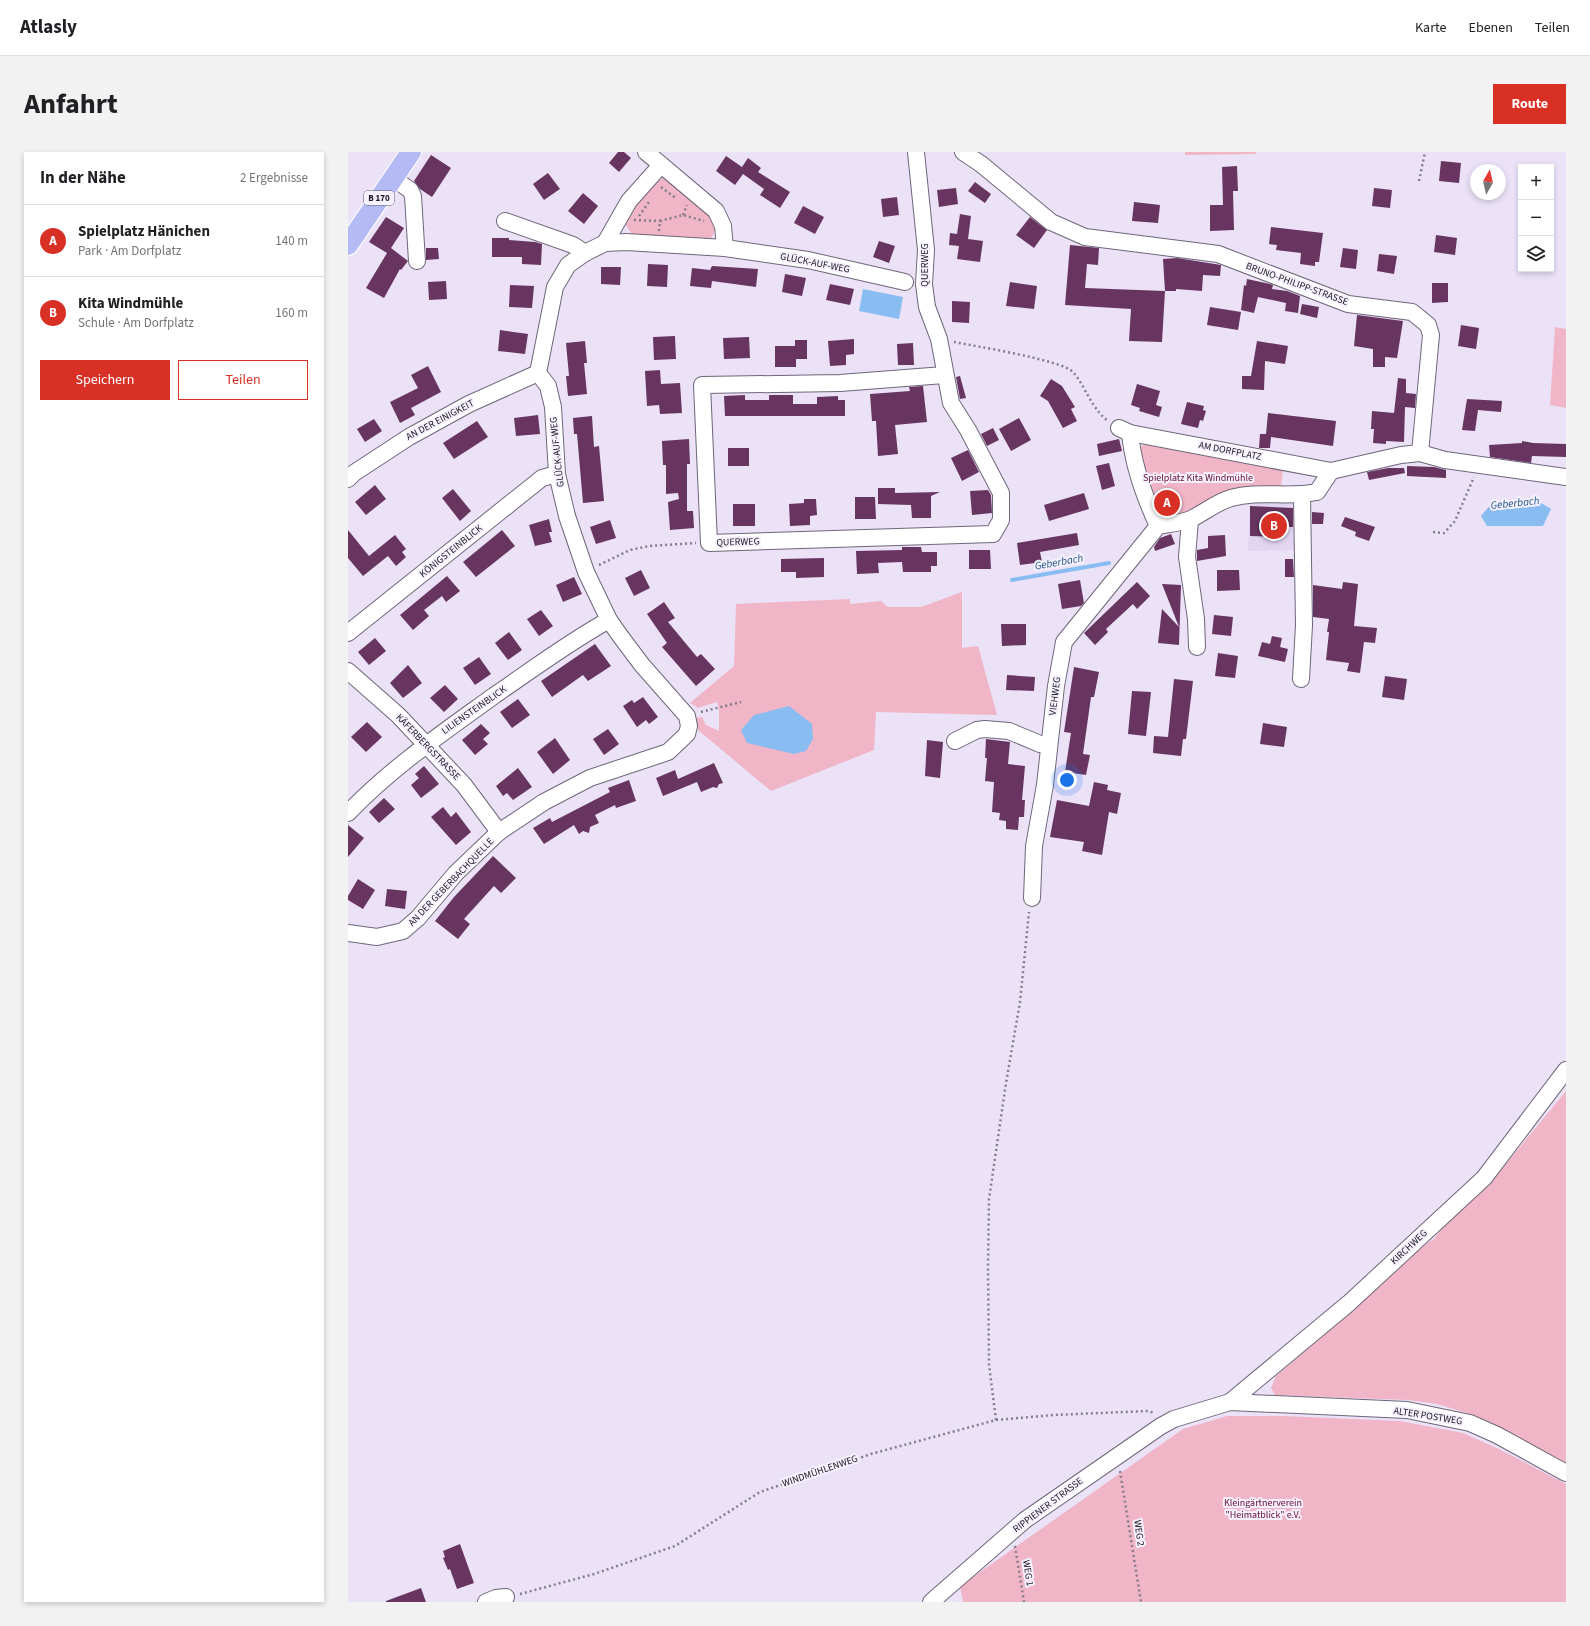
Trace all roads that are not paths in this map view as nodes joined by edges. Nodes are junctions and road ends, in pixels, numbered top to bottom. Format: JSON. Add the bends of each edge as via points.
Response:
{"nodes":[{"id":1,"x":411,"y":152,"type":"edge"},
{"id":2,"x":646,"y":152,"type":"edge"},
{"id":3,"x":916,"y":152,"type":"edge"},
{"id":4,"x":963,"y":152,"type":"edge"},
{"id":5,"x":661,"y":166,"type":"junction"},
{"id":6,"x":394,"y":178,"type":"junction"},
{"id":7,"x":505,"y":221,"type":"dead end"},
{"id":8,"x":605,"y":243,"type":"junction"},
{"id":9,"x":348,"y":245,"type":"edge"},
{"id":10,"x":725,"y":248,"type":"junction"},
{"id":11,"x":585,"y":252,"type":"junction"},
{"id":12,"x":418,"y":261,"type":"dead end"},
{"id":13,"x":906,"y":282,"type":"dead end"},
{"id":14,"x":538,"y":373,"type":"junction"},
{"id":15,"x":944,"y":375,"type":"junction"},
{"id":16,"x":1420,"y":453,"type":"junction"},
{"id":17,"x":1331,"y":471,"type":"junction"},
{"id":18,"x":557,"y":474,"type":"junction"},
{"id":19,"x":1566,"y":477,"type":"edge"},
{"id":20,"x":348,"y":479,"type":"edge"},
{"id":21,"x":1302,"y":495,"type":"junction"},
{"id":22,"x":1190,"y":520,"type":"junction"},
{"id":23,"x":1158,"y":526,"type":"junction"},
{"id":24,"x":609,"y":620,"type":"junction"},
{"id":25,"x":348,"y":633,"type":"edge"},
{"id":26,"x":1197,"y":646,"type":"dead end"},
{"id":27,"x":348,"y":671,"type":"edge"},
{"id":28,"x":1301,"y":679,"type":"dead end"},
{"id":29,"x":688,"y":721,"type":"joint"},
{"id":30,"x":955,"y":741,"type":"dead end"},
{"id":31,"x":425,"y":745,"type":"junction"},
{"id":32,"x":1049,"y":745,"type":"junction"},
{"id":33,"x":348,"y":812,"type":"edge"},
{"id":34,"x":499,"y":832,"type":"junction"},
{"id":35,"x":1032,"y":898,"type":"road end"},
{"id":36,"x":348,"y":933,"type":"edge"},
{"id":37,"x":1566,"y":1070,"type":"edge"},
{"id":38,"x":1230,"y":1402,"type":"junction"},
{"id":39,"x":1566,"y":1473,"type":"edge"},
{"id":40,"x":506,"y":1597,"type":"road end"},
{"id":41,"x":486,"y":1602,"type":"edge"},
{"id":42,"x":931,"y":1602,"type":"edge"}],
"edges":[{"from":1,"to":6,"type":"main road","number":"B 170"},
{"from":2,"to":5,"type":"street"},
{"from":3,"to":15,"type":"street","name":"QUERWEG","via":[[926,250],[924,284],[927,307],[939,339]]},
{"from":4,"to":16,"type":"street","name":"BRUNO-PHILIPP-STRASSE","via":[[1051,222],[1085,237],[1218,254],[1348,304],[1412,312],[1428,325],[1431,335]]},
{"from":5,"to":8,"type":"street","via":[[629,201]]},
{"from":5,"to":10,"type":"street","via":[[716,210],[722,226]]},
{"from":6,"to":9,"type":"main road","number":"B 170"},
{"from":6,"to":12,"type":"street","via":[[410,190],[413,196]]},
{"from":7,"to":11,"type":"street","via":[[573,245]]},
{"from":8,"to":10,"type":"street","name":"GLÜCK-AUF-WEG","via":[[658,243]]},
{"from":8,"to":11,"type":"street","name":"GLÜCK-AUF-WEG"},
{"from":10,"to":13,"type":"street","name":"GLÜCK-AUF-WEG","via":[[808,260]]},
{"from":11,"to":14,"type":"street","name":"GLÜCK-AUF-WEG","via":[[568,265],[555,288]]},
{"from":14,"to":18,"type":"street","name":"GLÜCK-AUF-WEG","via":[[548,386],[553,407]]},
{"from":14,"to":20,"type":"street","name":"AN DER EINIGKEIT","via":[[468,404],[409,437]]},
{"from":15,"to":15,"type":"street","name":"QUERWEG","via":[[840,383],[702,385],[708,543],[993,534],[1001,520],[1001,493],[951,403]]},
{"from":16,"to":17,"type":"street","name":"AM DORFPLATZ","via":[[1401,454]]},
{"from":16,"to":19,"type":"street","via":[[1445,460]]},
{"from":17,"to":21,"type":"street","via":[[1316,492]]},
{"from":17,"to":23,"type":"street","name":"AM DORFPLATZ","via":[[1124,431],[1143,495]]},
{"from":18,"to":24,"type":"street","name":"GLÜCK-AUF-WEG","via":[[567,516],[586,572]]},
{"from":18,"to":25,"type":"street","name":"KÖNIGSTEINBLICK","via":[[542,478]]},
{"from":21,"to":22,"type":"street","via":[[1255,494],[1231,498]]},
{"from":21,"to":28,"type":"street","via":[[1304,625]]},
{"from":22,"to":23,"type":"street"},
{"from":22,"to":26,"type":"street","via":[[1187,557],[1196,619]]},
{"from":23,"to":32,"type":"street","name":"VIEHWEG","via":[[1064,642]]},
{"from":24,"to":29,"type":"street","name":"GLÜCK-AUF-WEG"},
{"from":24,"to":31,"type":"street","name":"LILIENSTEINBLICK","via":[[578,637]]},
{"from":27,"to":31,"type":"street","name":"KÄFERBERGSTRASSE","via":[[398,716]]},
{"from":29,"to":34,"type":"street","name":"AN DER GEBERBACHQUELLE","via":[[687,734],[668,752],[590,778],[544,802]]},
{"from":30,"to":32,"type":"street","via":[[977,730],[985,729],[1009,731],[1040,744]]},
{"from":31,"to":33,"type":"street","name":"LILIENSTEINBLICK"},
{"from":31,"to":34,"type":"street","name":"KÄFERBERGSTRASSE","via":[[464,785]]},
{"from":32,"to":35,"type":"street","name":"VIEHWEG","via":[[1034,846]]},
{"from":34,"to":36,"type":"street","name":"AN DER GEBERBACHQUELLE","via":[[456,873],[418,918],[403,931],[377,937]]},
{"from":37,"to":38,"type":"street","name":"KIRCHWEG","via":[[1484,1178],[1349,1302]]},
{"from":38,"to":39,"type":"street","name":"ALTER POSTWEG","via":[[1407,1410],[1470,1423]]},
{"from":38,"to":42,"type":"street","name":"RIPPIENER STRASSE","via":[[1174,1419],[1161,1426],[1025,1520]]},
{"from":40,"to":41,"type":"street"}]}
